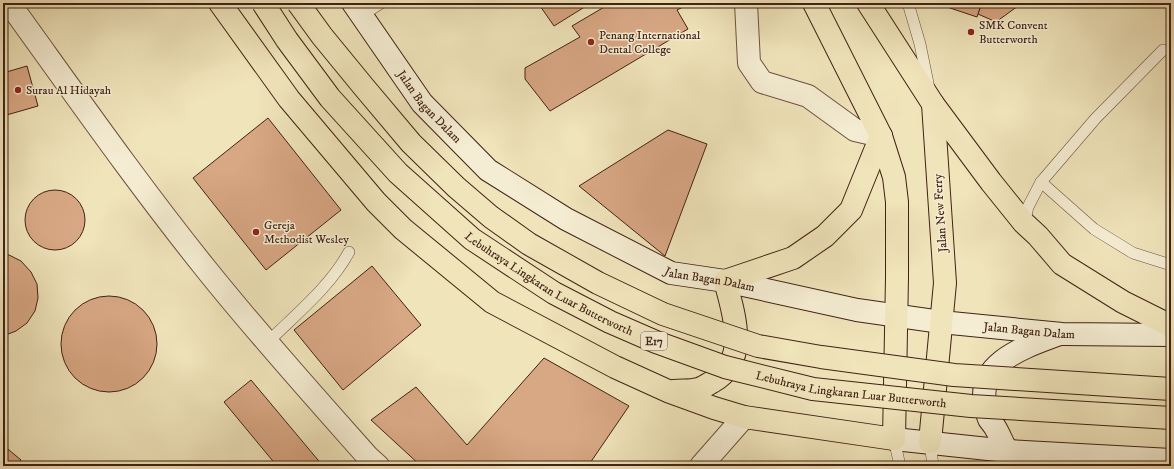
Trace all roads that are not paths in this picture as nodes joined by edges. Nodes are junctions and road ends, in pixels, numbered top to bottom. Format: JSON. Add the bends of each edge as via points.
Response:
{"nodes":[{"id":1,"x":10,"y":3,"type":"edge"},
{"id":2,"x":220,"y":3,"type":"edge"},
{"id":3,"x":263,"y":3,"type":"edge"},
{"id":4,"x":298,"y":3,"type":"edge"},
{"id":5,"x":381,"y":3,"type":"edge"},
{"id":6,"x":746,"y":3,"type":"edge"},
{"id":7,"x":814,"y":3,"type":"edge"},
{"id":8,"x":908,"y":3,"type":"edge"},
{"id":9,"x":870,"y":6,"type":"edge"},
{"id":10,"x":357,"y":10,"type":"edge"},
{"id":11,"x":1163,"y":50,"type":"dead end"},
{"id":12,"x":933,"y":104,"type":"junction"},
{"id":13,"x":881,"y":136,"type":"junction"},
{"id":14,"x":1041,"y":182,"type":"junction"},
{"id":15,"x":1024,"y":223,"type":"junction"},
{"id":16,"x":349,"y":252,"type":"dead end"},
{"id":17,"x":1171,"y":265,"type":"edge"},
{"id":18,"x":725,"y":281,"type":"junction"},
{"id":19,"x":896,"y":316,"type":"junction"},
{"id":20,"x":941,"y":322,"type":"junction"},
{"id":21,"x":1171,"y":326,"type":"edge"},
{"id":22,"x":1062,"y":334,"type":"junction"},
{"id":23,"x":1171,"y":335,"type":"edge"},
{"id":24,"x":267,"y":343,"type":"junction"},
{"id":25,"x":1171,"y":389,"type":"edge"},
{"id":26,"x":670,"y":392,"type":"junction"},
{"id":27,"x":744,"y":417,"type":"junction"},
{"id":28,"x":1171,"y":418,"type":"edge"},
{"id":29,"x":894,"y":439,"type":"junction"},
{"id":30,"x":930,"y":442,"type":"junction"},
{"id":31,"x":1007,"y":451,"type":"junction"},
{"id":32,"x":1171,"y":460,"type":"edge"},
{"id":33,"x":378,"y":466,"type":"edge"},
{"id":34,"x":701,"y":466,"type":"edge"},
{"id":35,"x":900,"y":466,"type":"edge"},
{"id":36,"x":933,"y":466,"type":"edge"}],
"edges":[{"from":1,"to":24,"type":"street","via":[[110,142],[206,269]]},
{"from":2,"to":26,"type":"highway","via":[[289,99],[376,202],[403,229],[492,302],[615,367]]},
{"from":3,"to":28,"type":"highway","name":"Lebuhraya Lingkaran Luar Butterworth","number":"E17","bridge":true,"via":[[330,98],[398,173],[472,239],[554,293],[610,322],[725,367],[813,389],[971,406]]},
{"from":4,"to":25,"type":"highway","name":"Lebuhraya Lingkaran Luar Butterworth","number":"E17","bridge":true,"via":[[411,143],[491,217],[529,244],[598,283],[662,314],[758,346],[829,358],[954,376]]},
{"from":5,"to":10,"type":"lane"},
{"from":6,"to":13,"type":"street","via":[[749,63],[762,82],[808,96],[855,130]]},
{"from":7,"to":13,"type":"highway"},
{"from":8,"to":12,"type":"lane"},
{"from":9,"to":12,"type":"highway","name":"Jalan New Ferry"},
{"from":10,"to":18,"type":"street","name":"Jalan Bagan Dalam","via":[[422,103],[488,170],[566,219],[671,273]]},
{"from":11,"to":14,"type":"lane","via":[[1096,118]]},
{"from":12,"to":15,"type":"highway"},
{"from":12,"to":20,"type":"highway","name":"Jalan New Ferry","via":[[945,283]]},
{"from":13,"to":18,"type":"highway","via":[[850,210],[825,236],[793,258]]},
{"from":13,"to":19,"type":"highway","via":[[894,177],[897,202]]},
{"from":14,"to":15,"type":"lane","via":[[1028,206]]},
{"from":14,"to":17,"type":"lane","via":[[1094,229],[1133,253]]},
{"from":15,"to":21,"type":"highway","via":[[1062,264],[1124,302]]},
{"from":16,"to":24,"type":"lane","via":[[340,269],[326,286]]},
{"from":18,"to":19,"type":"street","name":"Jalan Bagan Dalam"},
{"from":18,"to":26,"type":"highway","via":[[737,336],[732,359],[722,377],[699,389]]},
{"from":19,"to":20,"type":"street","name":"Jalan Bagan Dalam"},
{"from":19,"to":29,"type":"highway"},
{"from":20,"to":22,"type":"street","name":"Jalan Bagan Dalam"},
{"from":20,"to":30,"type":"highway","name":"Jalan New Ferry"},
{"from":22,"to":23,"type":"street","name":"Jalan Bagan Dalam"},
{"from":22,"to":31,"type":"street","via":[[1020,350],[1004,360],[986,378],[983,397],[989,418]]},
{"from":24,"to":33,"type":"street"},
{"from":26,"to":27,"type":"highway"},
{"from":27,"to":29,"type":"highway"},
{"from":27,"to":34,"type":"street"},
{"from":29,"to":30,"type":"street"},
{"from":29,"to":35,"type":"lane"},
{"from":30,"to":31,"type":"street"},
{"from":30,"to":36,"type":"lane"},
{"from":31,"to":32,"type":"street"}]}
